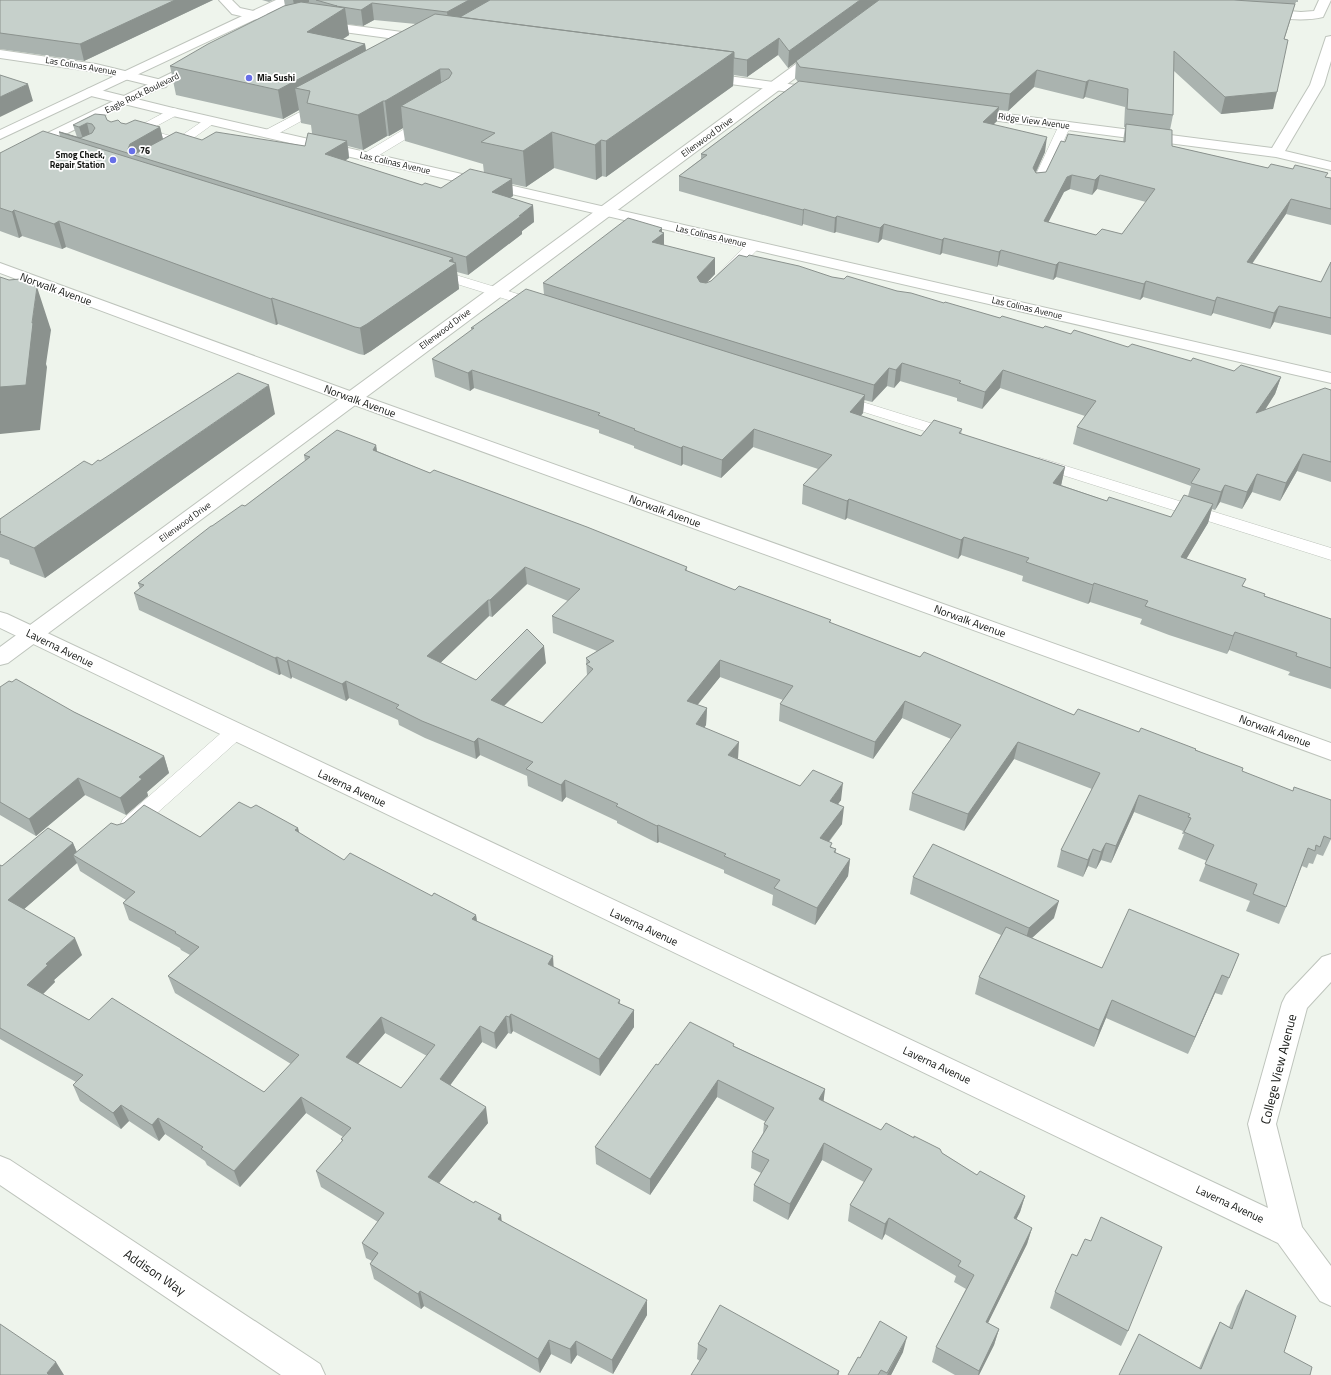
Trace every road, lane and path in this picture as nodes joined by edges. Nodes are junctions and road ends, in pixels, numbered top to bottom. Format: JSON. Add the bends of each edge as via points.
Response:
{"nodes":[{"id":1,"x":225,"y":0,"type":"edge"},
{"id":2,"x":286,"y":0,"type":"edge"},
{"id":3,"x":1325,"y":0,"type":"edge"},
{"id":4,"x":1254,"y":13,"type":"edge"},
{"id":5,"x":254,"y":16,"type":"junction"},
{"id":6,"x":307,"y":24,"type":"edge"},
{"id":7,"x":264,"y":30,"type":"edge"},
{"id":8,"x":1331,"y":40,"type":"edge"},
{"id":9,"x":438,"y":41,"type":"joint"},
{"id":10,"x":830,"y":46,"type":"edge"},
{"id":11,"x":423,"y":48,"type":"edge"},
{"id":12,"x":0,"y":54,"type":"edge"},
{"id":13,"x":207,"y":60,"type":"edge"},
{"id":14,"x":128,"y":75,"type":"junction"},
{"id":15,"x":689,"y":75,"type":"edge"},
{"id":16,"x":161,"y":84,"type":"junction"},
{"id":17,"x":775,"y":86,"type":"junction"},
{"id":18,"x":92,"y":92,"type":"junction"},
{"id":19,"x":830,"y":94,"type":"edge"},
{"id":20,"x":335,"y":97,"type":"edge"},
{"id":21,"x":127,"y":101,"type":"junction"},
{"id":22,"x":955,"y":111,"type":"edge"},
{"id":23,"x":173,"y":112,"type":"junction"},
{"id":24,"x":434,"y":116,"type":"edge"},
{"id":25,"x":88,"y":119,"type":"junction"},
{"id":26,"x":211,"y":121,"type":"junction"},
{"id":27,"x":107,"y":124,"type":"edge"},
{"id":28,"x":1065,"y":126,"type":"junction"},
{"id":29,"x":268,"y":134,"type":"junction"},
{"id":30,"x":0,"y":135,"type":"edge"},
{"id":31,"x":50,"y":138,"type":"junction"},
{"id":32,"x":180,"y":142,"type":"junction"},
{"id":33,"x":68,"y":144,"type":"edge"},
{"id":34,"x":33,"y":146,"type":"junction"},
{"id":35,"x":166,"y":150,"type":"edge"},
{"id":36,"x":55,"y":152,"type":"edge"},
{"id":37,"x":1276,"y":153,"type":"junction"},
{"id":38,"x":366,"y":157,"type":"junction"},
{"id":39,"x":0,"y":162,"type":"edge"},
{"id":40,"x":1331,"y":166,"type":"edge"},
{"id":41,"x":1038,"y":184,"type":"edge"},
{"id":42,"x":606,"y":212,"type":"junction"},
{"id":43,"x":753,"y":246,"type":"junction"},
{"id":44,"x":419,"y":267,"type":"edge"},
{"id":45,"x":0,"y":268,"type":"edge"},
{"id":46,"x":715,"y":284,"type":"edge"},
{"id":47,"x":495,"y":291,"type":"junction"},
{"id":48,"x":556,"y":310,"type":"edge"},
{"id":49,"x":1331,"y":378,"type":"edge"},
{"id":50,"x":830,"y":396,"type":"edge"},
{"id":51,"x":352,"y":398,"type":"junction"},
{"id":52,"x":966,"y":439,"type":"edge"},
{"id":53,"x":1027,"y":458,"type":"edge"},
{"id":54,"x":1331,"y":554,"type":"edge"},
{"id":55,"x":0,"y":619,"type":"edge"},
{"id":56,"x":32,"y":634,"type":"junction"},
{"id":57,"x":0,"y":658,"type":"edge"},
{"id":58,"x":235,"y":732,"type":"junction"},
{"id":59,"x":1331,"y":752,"type":"edge"},
{"id":60,"x":123,"y":832,"type":"edge"},
{"id":61,"x":1331,"y":965,"type":"edge"},
{"id":62,"x":0,"y":1169,"type":"edge"},
{"id":63,"x":1289,"y":1233,"type":"junction"},
{"id":64,"x":1331,"y":1291,"type":"edge"},
{"id":65,"x":309,"y":1375,"type":"edge"}],
"edges":[{"from":1,"to":5,"type":"street","via":[[236,11]]},
{"from":2,"to":5,"type":"street"},
{"from":3,"to":4,"type":"street","via":[[1319,14],[1301,16]]},
{"from":5,"to":7,"type":"street","via":[[288,20]]},
{"from":5,"to":14,"type":"street"},
{"from":6,"to":9,"type":"street"},
{"from":8,"to":37,"type":"street","via":[[1317,85]]},
{"from":9,"to":11,"type":"lane"},
{"from":10,"to":17,"type":"street","name":"Ellenwood Drive"},
{"from":12,"to":14,"type":"street","name":"Las Colinas Avenue"},
{"from":13,"to":16,"type":"street","name":"Eagle Rock Boulevard"},
{"from":14,"to":16,"type":"street","name":"Las Colinas Avenue"},
{"from":14,"to":18,"type":"street"},
{"from":15,"to":17,"type":"street"},
{"from":16,"to":21,"type":"street","name":"Eagle Rock Boulevard"},
{"from":17,"to":19,"type":"street"},
{"from":17,"to":42,"type":"street","name":"Ellenwood Drive"},
{"from":18,"to":21,"type":"street","name":"Las Colinas Avenue"},
{"from":18,"to":30,"type":"street"},
{"from":20,"to":29,"type":"lane"},
{"from":21,"to":23,"type":"street","name":"Las Colinas Avenue"},
{"from":21,"to":25,"type":"street","name":"Eagle Rock Boulevard"},
{"from":22,"to":28,"type":"street","name":"Ridge View Avenue"},
{"from":23,"to":26,"type":"street","name":"Las Colinas Avenue"},
{"from":23,"to":32,"type":"lane","via":[[127,130]]},
{"from":24,"to":38,"type":"lane"},
{"from":25,"to":27,"type":"lane"},
{"from":25,"to":31,"type":"street","name":"Eagle Rock Boulevard"},
{"from":26,"to":29,"type":"street","name":"Las Colinas Avenue"},
{"from":26,"to":32,"type":"lane"},
{"from":28,"to":37,"type":"street","name":"Ridge View Avenue"},
{"from":28,"to":41,"type":"lane"},
{"from":29,"to":38,"type":"street","name":"Las Colinas Avenue"},
{"from":31,"to":33,"type":"lane"},
{"from":31,"to":34,"type":"street","name":"Eagle Rock Boulevard"},
{"from":32,"to":35,"type":"lane"},
{"from":34,"to":36,"type":"lane"},
{"from":34,"to":39,"type":"street","name":"Eagle Rock Boulevard"},
{"from":37,"to":40,"type":"street","name":"Ridge View Avenue"},
{"from":38,"to":42,"type":"street","name":"Las Colinas Avenue"},
{"from":42,"to":43,"type":"street","name":"Las Colinas Avenue"},
{"from":42,"to":47,"type":"street","name":"Ellenwood Drive"},
{"from":43,"to":46,"type":"lane"},
{"from":43,"to":49,"type":"street","name":"Las Colinas Avenue"},
{"from":44,"to":47,"type":"lane"},
{"from":45,"to":51,"type":"street","name":"Norwalk Avenue"},
{"from":47,"to":48,"type":"lane"},
{"from":47,"to":51,"type":"street","name":"Ellenwood Drive"},
{"from":50,"to":52,"type":"lane"},
{"from":51,"to":56,"type":"street","name":"Ellenwood Drive"},
{"from":51,"to":59,"type":"street","name":"Norwalk Avenue"},
{"from":53,"to":54,"type":"lane"},
{"from":55,"to":56,"type":"street","name":"Laverna Avenue"},
{"from":56,"to":57,"type":"street","name":"Ellenwood Drive"},
{"from":56,"to":58,"type":"street","name":"Laverna Avenue"},
{"from":58,"to":60,"type":"lane"},
{"from":58,"to":63,"type":"street","name":"Laverna Avenue"},
{"from":61,"to":63,"type":"street","name":"College View Avenue","via":[[1295,1002],[1262,1124]]},
{"from":62,"to":65,"type":"street","name":"Addison Way"},
{"from":63,"to":64,"type":"street","name":"College View Avenue"}]}
